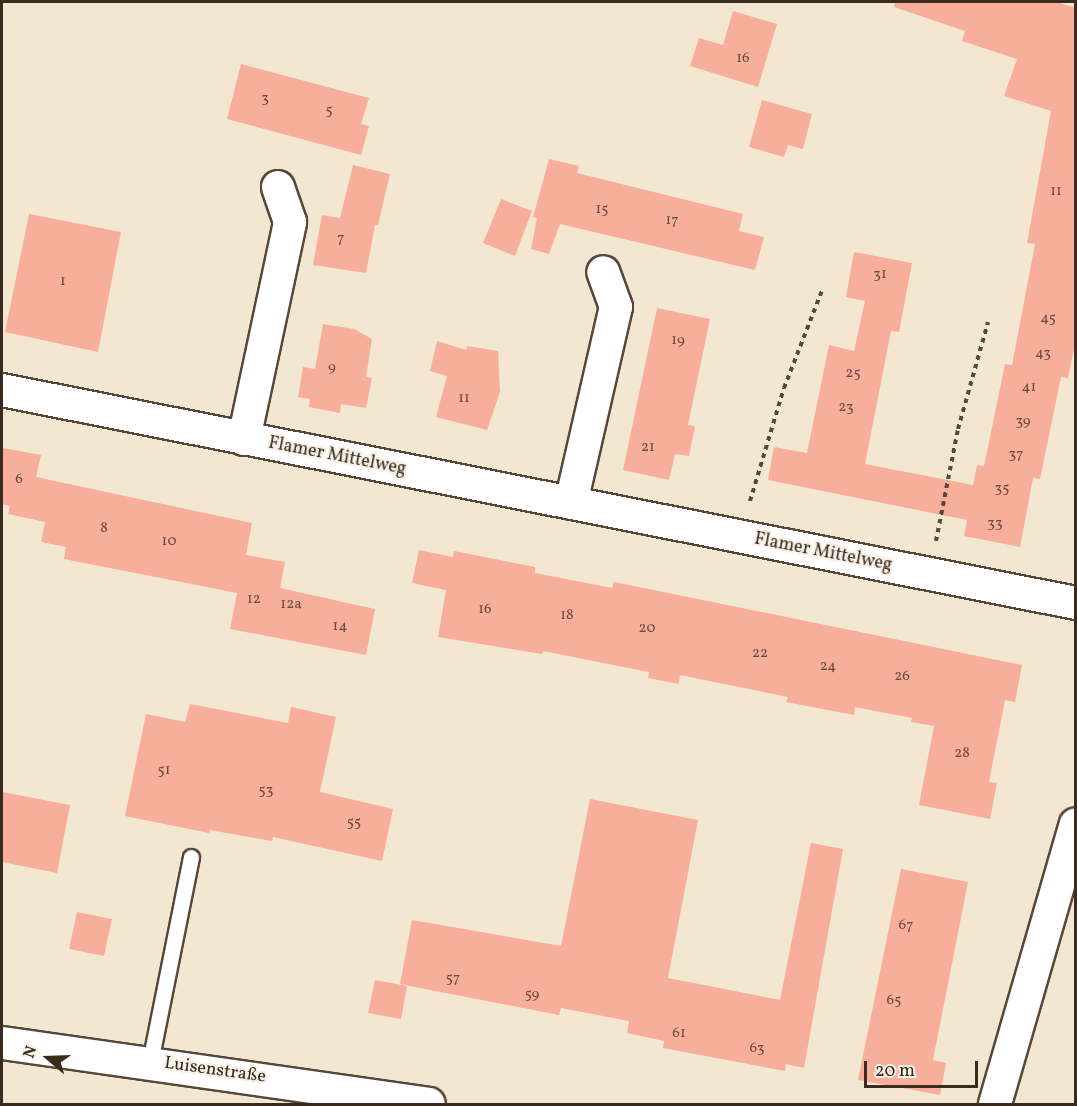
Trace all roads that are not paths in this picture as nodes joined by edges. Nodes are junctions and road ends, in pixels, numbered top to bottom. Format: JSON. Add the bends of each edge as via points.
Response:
{"nodes":[{"id":1,"x":278,"y":187,"type":"dead end"},
{"id":2,"x":603,"y":272,"type":"dead end"},
{"id":3,"x":2,"y":390,"type":"edge"},
{"id":4,"x":244,"y":438,"type":"junction"},
{"id":5,"x":571,"y":503,"type":"junction"},
{"id":6,"x":1076,"y":603,"type":"edge"},
{"id":7,"x":1076,"y":824,"type":"edge"},
{"id":8,"x":191,"y":856,"type":"dead end"},
{"id":9,"x":2,"y":1043,"type":"edge"},
{"id":10,"x":150,"y":1062,"type":"junction"},
{"id":11,"x":429,"y":1104,"type":"edge"},
{"id":12,"x":995,"y":1104,"type":"edge"}],
"edges":[{"from":1,"to":4,"type":"street","name":"Flamer Mittelweg","via":[[290,222]]},
{"from":2,"to":5,"type":"street","via":[[616,307]]},
{"from":3,"to":4,"type":"street","name":"Flamer Mittelweg"},
{"from":4,"to":5,"type":"street","name":"Flamer Mittelweg"},
{"from":5,"to":6,"type":"street","name":"Flamer Mittelweg"},
{"from":7,"to":12,"type":"street"},
{"from":8,"to":10,"type":"lane"},
{"from":9,"to":10,"type":"street","name":"Luisenstraße"},
{"from":10,"to":11,"type":"street","name":"Luisenstraße"}]}
